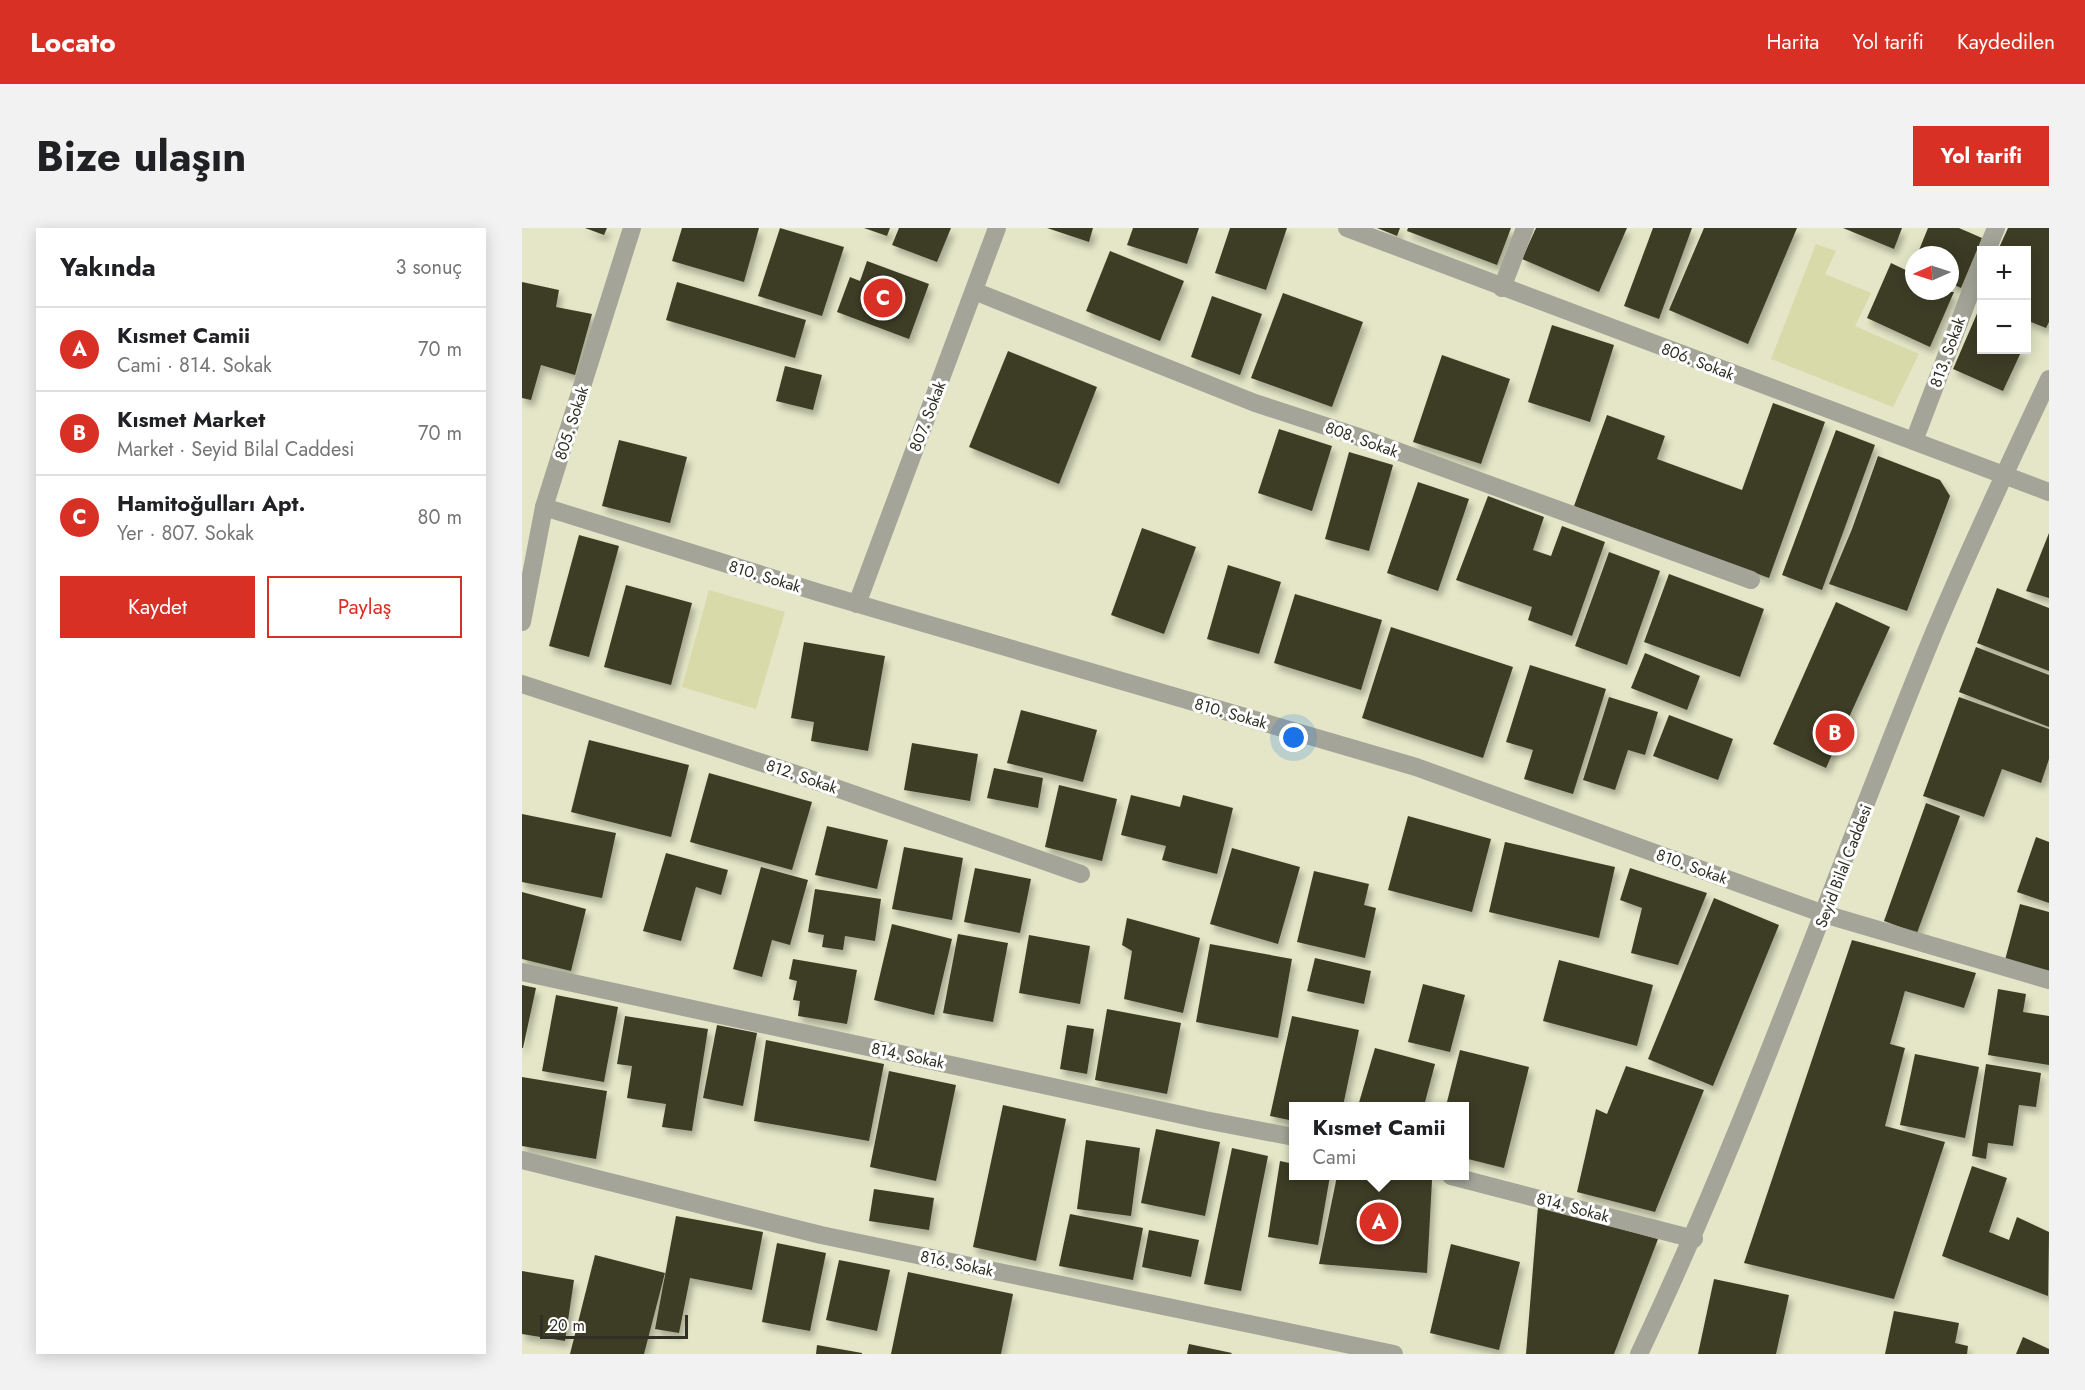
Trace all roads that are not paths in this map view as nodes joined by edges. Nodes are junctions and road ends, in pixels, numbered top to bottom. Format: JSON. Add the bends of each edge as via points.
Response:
{"nodes":[{"id":1,"x":632,"y":228,"type":"edge"},
{"id":2,"x":997,"y":228,"type":"edge"},
{"id":3,"x":1347,"y":228,"type":"edge"},
{"id":4,"x":1525,"y":228,"type":"edge"},
{"id":5,"x":1996,"y":228,"type":"edge"},
{"id":6,"x":1989,"y":246,"type":"edge"},
{"id":7,"x":1977,"y":275,"type":"edge"},
{"id":8,"x":1502,"y":288,"type":"junction"},
{"id":9,"x":974,"y":291,"type":"junction"},
{"id":10,"x":2049,"y":379,"type":"edge"},
{"id":11,"x":1914,"y":441,"type":"junction"},
{"id":12,"x":2003,"y":475,"type":"junction"},
{"id":13,"x":2049,"y":492,"type":"edge"},
{"id":14,"x":544,"y":507,"type":"junction"},
{"id":15,"x":1751,"y":580,"type":"dead end"},
{"id":16,"x":857,"y":604,"type":"junction"},
{"id":17,"x":522,"y":622,"type":"edge"},
{"id":18,"x":522,"y":684,"type":"edge"},
{"id":19,"x":1081,"y":874,"type":"dead end"},
{"id":20,"x":1824,"y":914,"type":"junction"},
{"id":21,"x":522,"y":972,"type":"edge"},
{"id":22,"x":2049,"y":980,"type":"edge"},
{"id":23,"x":1289,"y":1136,"type":"edge"},
{"id":24,"x":522,"y":1160,"type":"edge"},
{"id":25,"x":1466,"y":1180,"type":"edge"},
{"id":26,"x":1694,"y":1239,"type":"junction"},
{"id":27,"x":1394,"y":1354,"type":"edge"},
{"id":28,"x":1640,"y":1354,"type":"edge"}],
"edges":[{"from":1,"to":14,"type":"street","name":"805. Sokak"},
{"from":2,"to":9,"type":"street","name":"807. Sokak"},
{"from":3,"to":8,"type":"street","name":"806. Sokak"},
{"from":4,"to":8,"type":"street"},
{"from":5,"to":6,"type":"street"},
{"from":7,"to":11,"type":"street","name":"813. Sokak"},
{"from":8,"to":11,"type":"street","name":"806. Sokak"},
{"from":9,"to":15,"type":"street","name":"808. Sokak","via":[[1255,403]]},
{"from":9,"to":16,"type":"street","name":"807. Sokak"},
{"from":10,"to":12,"type":"street","name":"Seyid Bilal Caddesi"},
{"from":11,"to":12,"type":"street","name":"806. Sokak"},
{"from":12,"to":13,"type":"street","name":"806. Sokak"},
{"from":12,"to":20,"type":"street","name":"Seyid Bilal Caddesi","via":[[1933,636]]},
{"from":14,"to":16,"type":"street","name":"810. Sokak"},
{"from":14,"to":17,"type":"street","name":"805. Sokak"},
{"from":16,"to":20,"type":"street","name":"810. Sokak","via":[[1416,767]]},
{"from":18,"to":19,"type":"street","name":"812. Sokak"},
{"from":20,"to":22,"type":"street","name":"810. Sokak"},
{"from":20,"to":26,"type":"street","name":"Seyid Bilal Caddesi"},
{"from":21,"to":23,"type":"street","name":"814. Sokak"},
{"from":24,"to":27,"type":"street","name":"816. Sokak","via":[[821,1235]]},
{"from":25,"to":26,"type":"street","name":"814. Sokak"},
{"from":26,"to":28,"type":"street","name":"Seyid Bilal Caddesi"}]}
